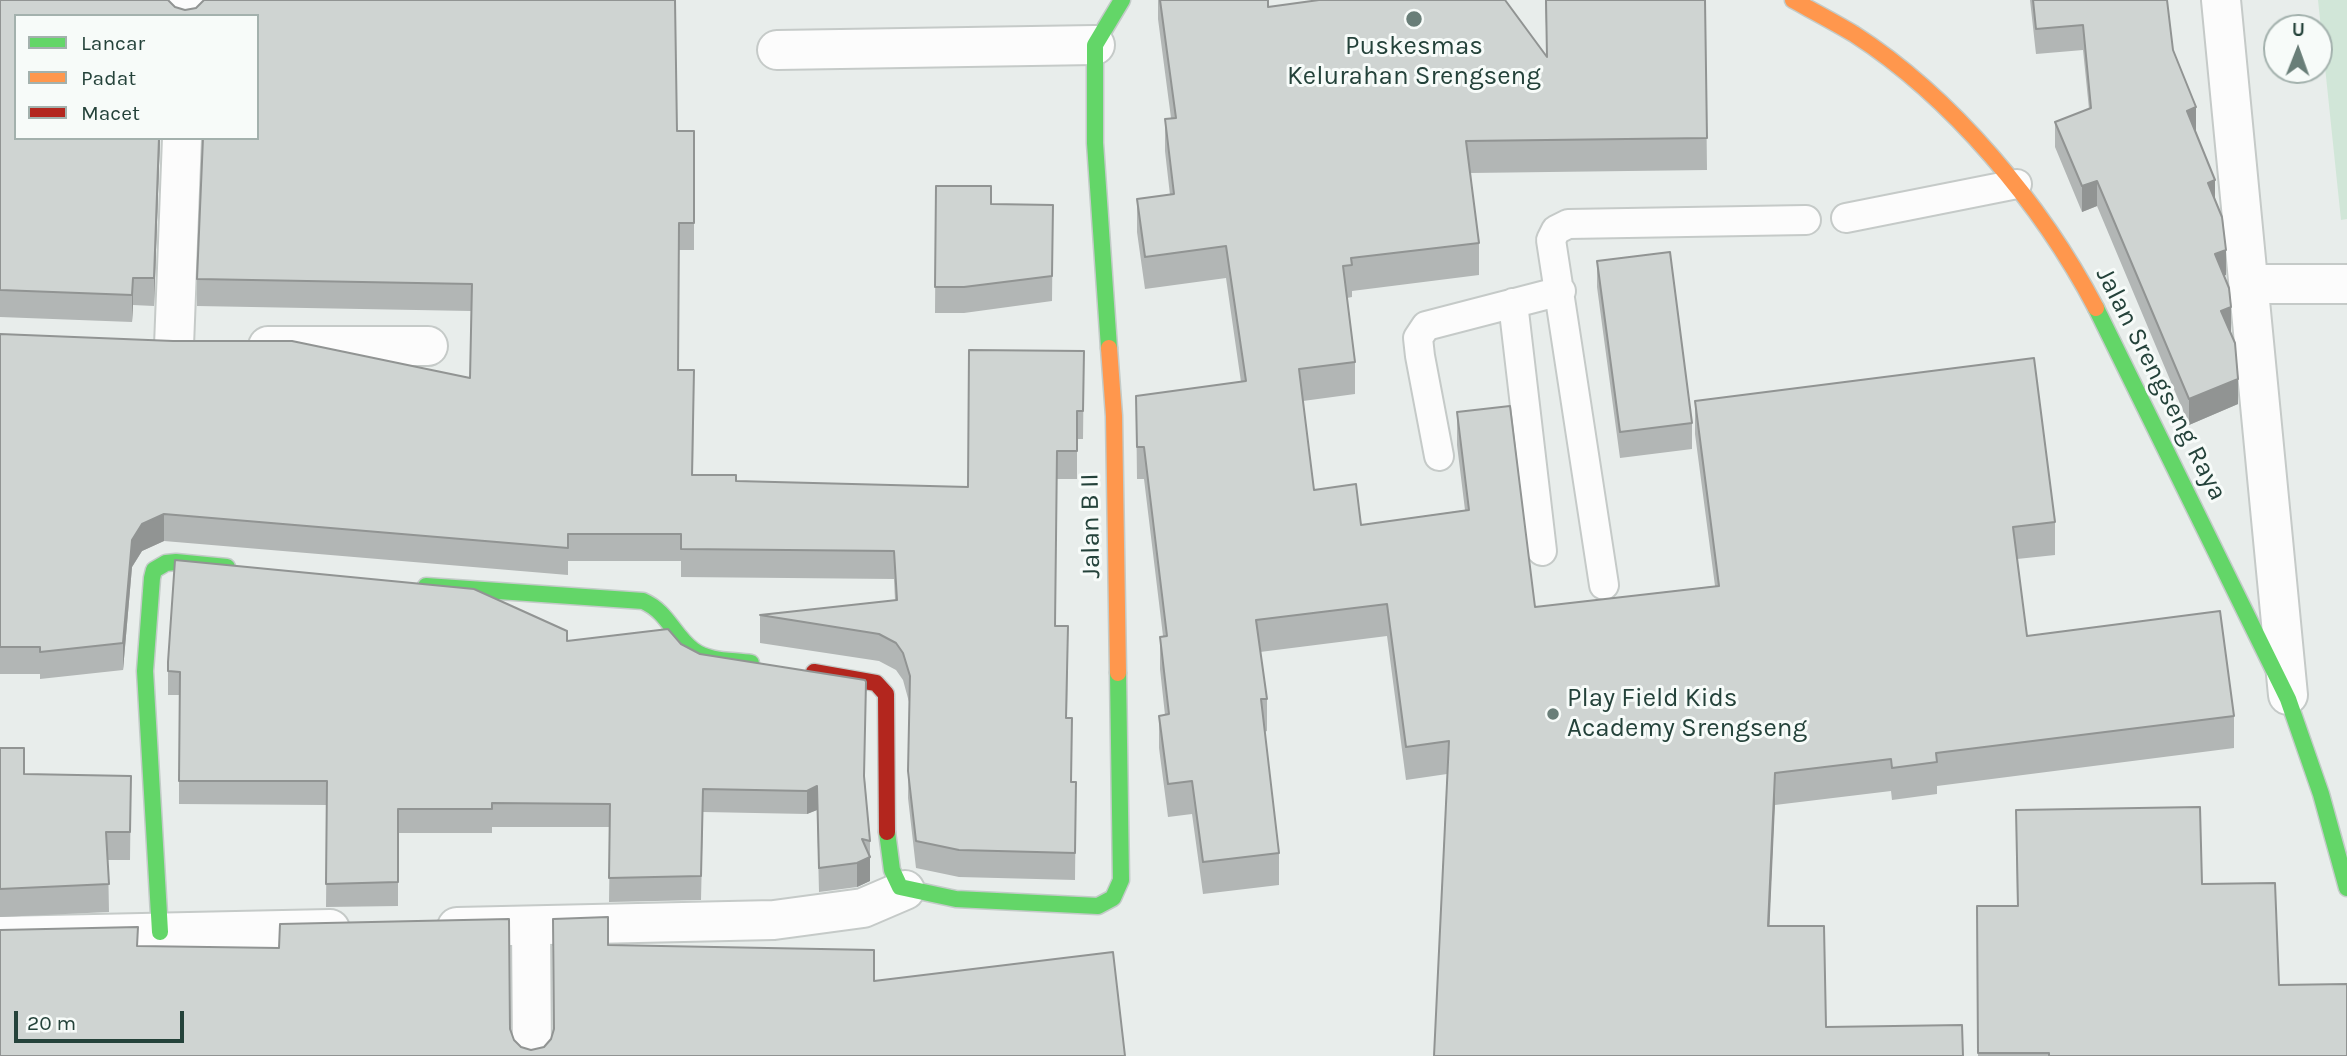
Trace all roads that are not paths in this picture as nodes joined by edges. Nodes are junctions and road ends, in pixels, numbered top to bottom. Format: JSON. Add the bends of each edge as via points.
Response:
{"nodes":[{"id":1,"x":1122,"y":0,"type":"edge"},
{"id":2,"x":1793,"y":0,"type":"edge"},
{"id":3,"x":2221,"y":0,"type":"edge"},
{"id":4,"x":1094,"y":45,"type":"junction"},
{"id":5,"x":777,"y":50,"type":"dead end"},
{"id":6,"x":182,"y":140,"type":"edge"},
{"id":7,"x":2017,"y":184,"type":"junction"},
{"id":8,"x":1846,"y":218,"type":"dead end"},
{"id":9,"x":1806,"y":220,"type":"dead end"},
{"id":10,"x":2249,"y":284,"type":"junction"},
{"id":11,"x":2347,"y":284,"type":"edge"},
{"id":12,"x":1561,"y":291,"type":"junction"},
{"id":13,"x":1513,"y":303,"type":"junction"},
{"id":14,"x":134,"y":345,"type":"edge"},
{"id":15,"x":174,"y":346,"type":"junction"},
{"id":16,"x":428,"y":346,"type":"dead end"},
{"id":17,"x":1438,"y":456,"type":"dead end"},
{"id":18,"x":1542,"y":551,"type":"dead end"},
{"id":19,"x":246,"y":569,"type":"edge"},
{"id":20,"x":412,"y":585,"type":"edge"},
{"id":21,"x":1604,"y":585,"type":"dead end"},
{"id":22,"x":772,"y":666,"type":"edge"},
{"id":23,"x":799,"y":670,"type":"edge"},
{"id":24,"x":2288,"y":699,"type":"junction"},
{"id":25,"x":2347,"y":888,"type":"edge"},
{"id":26,"x":905,"y":890,"type":"junction"},
{"id":27,"x":531,"y":926,"type":"junction"},
{"id":28,"x":421,"y":928,"type":"edge"},
{"id":29,"x":366,"y":929,"type":"edge"},
{"id":30,"x":160,"y":933,"type":"junction"},
{"id":31,"x":0,"y":936,"type":"edge"},
{"id":32,"x":532,"y":1056,"type":"edge"}],
"edges":[{"from":1,"to":4,"type":"street"},
{"from":2,"to":7,"type":"street","name":"Jalan Srengseng Raya","via":[[1855,35],[1930,93]]},
{"from":3,"to":10,"type":"street"},
{"from":4,"to":5,"type":"street"},
{"from":4,"to":26,"type":"street","name":"Jalan B II","via":[[1095,143],[1114,416],[1121,880],[1114,898],[1098,906],[956,898]]},
{"from":6,"to":15,"type":"street"},
{"from":7,"to":8,"type":"lane"},
{"from":7,"to":24,"type":"street","name":"Jalan Srengseng Raya","via":[[2073,264],[2119,351]]},
{"from":9,"to":12,"type":"lane","via":[[1569,224],[1556,230],[1551,240]]},
{"from":10,"to":11,"type":"street"},
{"from":10,"to":24,"type":"street"},
{"from":12,"to":13,"type":"lane"},
{"from":12,"to":21,"type":"lane"},
{"from":13,"to":17,"type":"lane","via":[[1426,326],[1418,338]]},
{"from":13,"to":18,"type":"lane"},
{"from":14,"to":15,"type":"street"},
{"from":15,"to":16,"type":"street"},
{"from":19,"to":30,"type":"street","via":[[166,563],[154,570],[152,578],[145,671]]},
{"from":20,"to":22,"type":"street","via":[[643,601],[668,615],[692,649],[705,656]]},
{"from":23,"to":26,"type":"street","via":[[866,680],[886,694],[888,831],[896,880]]},
{"from":24,"to":25,"type":"street","name":"Jalan Srengseng Raya"},
{"from":26,"to":27,"type":"street","via":[[863,908],[774,920]]},
{"from":27,"to":28,"type":"street"},
{"from":27,"to":32,"type":"street"},
{"from":29,"to":30,"type":"street"},
{"from":30,"to":31,"type":"street"}]}
